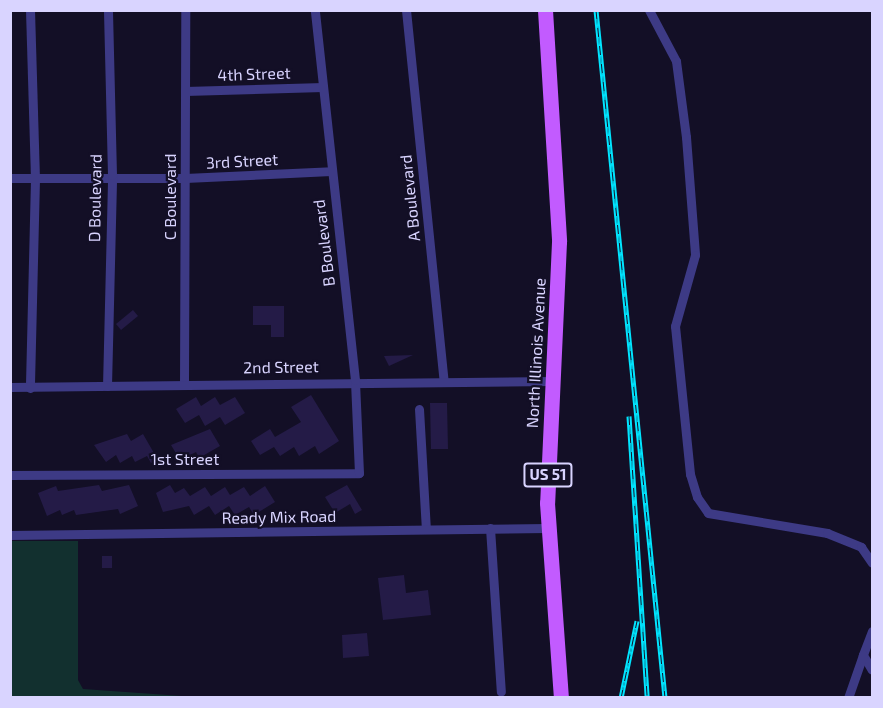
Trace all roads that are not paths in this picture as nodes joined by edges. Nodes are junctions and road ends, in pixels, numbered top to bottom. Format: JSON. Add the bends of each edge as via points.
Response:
{"nodes":[{"id":1,"x":30,"y":10,"type":"edge"},
{"id":2,"x":108,"y":10,"type":"edge"},
{"id":3,"x":185,"y":10,"type":"edge"},
{"id":4,"x":315,"y":10,"type":"edge"},
{"id":5,"x":406,"y":10,"type":"edge"},
{"id":6,"x":545,"y":10,"type":"edge"},
{"id":7,"x":649,"y":10,"type":"edge"},
{"id":8,"x":323,"y":87,"type":"junction"},
{"id":9,"x":185,"y":91,"type":"junction"},
{"id":10,"x":331,"y":171,"type":"junction"},
{"id":11,"x":112,"y":175,"type":"junction"},
{"id":12,"x":10,"y":178,"type":"edge"},
{"id":13,"x":34,"y":178,"type":"junction"},
{"id":14,"x":185,"y":178,"type":"junction"},
{"id":15,"x":355,"y":380,"type":"junction"},
{"id":16,"x":552,"y":381,"type":"junction"},
{"id":17,"x":444,"y":382,"type":"junction"},
{"id":18,"x":184,"y":384,"type":"junction"},
{"id":19,"x":107,"y":386,"type":"junction"},
{"id":20,"x":10,"y":387,"type":"edge"},
{"id":21,"x":30,"y":388,"type":"junction"},
{"id":22,"x":418,"y":409,"type":"dead end"},
{"id":23,"x":359,"y":473,"type":"joint"},
{"id":24,"x":10,"y":475,"type":"edge"},
{"id":25,"x":490,"y":528,"type":"junction"},
{"id":26,"x":548,"y":528,"type":"junction"},
{"id":27,"x":426,"y":529,"type":"junction"},
{"id":28,"x":10,"y":535,"type":"edge"},
{"id":29,"x":873,"y":563,"type":"edge"},
{"id":30,"x":873,"y":631,"type":"edge"},
{"id":31,"x":863,"y":655,"type":"junction"},
{"id":32,"x":873,"y":670,"type":"edge"},
{"id":33,"x":501,"y":692,"type":"dead end"},
{"id":34,"x":561,"y":698,"type":"edge"},
{"id":35,"x":848,"y":698,"type":"edge"}],
"edges":[{"from":1,"to":13,"type":"street"},
{"from":2,"to":11,"type":"street","name":"D Boulevard"},
{"from":3,"to":9,"type":"street","name":"C Boulevard"},
{"from":4,"to":8,"type":"street","name":"B Boulevard"},
{"from":5,"to":17,"type":"street","name":"A Boulevard"},
{"from":6,"to":16,"type":"main road","name":"North Illinois Avenue","number":"US 51","via":[[559,242]]},
{"from":7,"to":29,"type":"street","via":[[676,61],[686,137],[695,255],[675,326],[690,474],[697,497],[708,513],[827,533],[861,547]]},
{"from":8,"to":9,"type":"street","name":"4th Street"},
{"from":8,"to":10,"type":"street","name":"B Boulevard"},
{"from":9,"to":14,"type":"street","name":"C Boulevard"},
{"from":10,"to":14,"type":"street","name":"3rd Street"},
{"from":10,"to":15,"type":"street","name":"B Boulevard"},
{"from":11,"to":13,"type":"street","name":"3rd Street"},
{"from":11,"to":14,"type":"street","name":"3rd Street"},
{"from":11,"to":19,"type":"street","name":"D Boulevard"},
{"from":12,"to":13,"type":"street","name":"3rd Street"},
{"from":13,"to":21,"type":"street"},
{"from":14,"to":18,"type":"street","name":"C Boulevard"},
{"from":15,"to":17,"type":"street","name":"2nd Street"},
{"from":15,"to":18,"type":"street","name":"2nd Street"},
{"from":15,"to":23,"type":"street","name":"B Boulevard"},
{"from":16,"to":17,"type":"street","name":"2nd Street"},
{"from":16,"to":26,"type":"main road","name":"North Illinois Avenue","number":"US 51"},
{"from":18,"to":19,"type":"street","name":"2nd Street"},
{"from":19,"to":21,"type":"street","name":"2nd Street"},
{"from":20,"to":21,"type":"street","name":"2nd Street"},
{"from":22,"to":27,"type":"street"},
{"from":23,"to":24,"type":"street","name":"1st Street"},
{"from":25,"to":26,"type":"street","name":"Ready Mix Road"},
{"from":25,"to":27,"type":"street","name":"Ready Mix Road"},
{"from":25,"to":33,"type":"street"},
{"from":26,"to":34,"type":"main road","name":"North Illinois Avenue","number":"US 51"},
{"from":27,"to":28,"type":"street","name":"Ready Mix Road"},
{"from":30,"to":31,"type":"street"},
{"from":31,"to":32,"type":"street"},
{"from":31,"to":35,"type":"street"}]}
